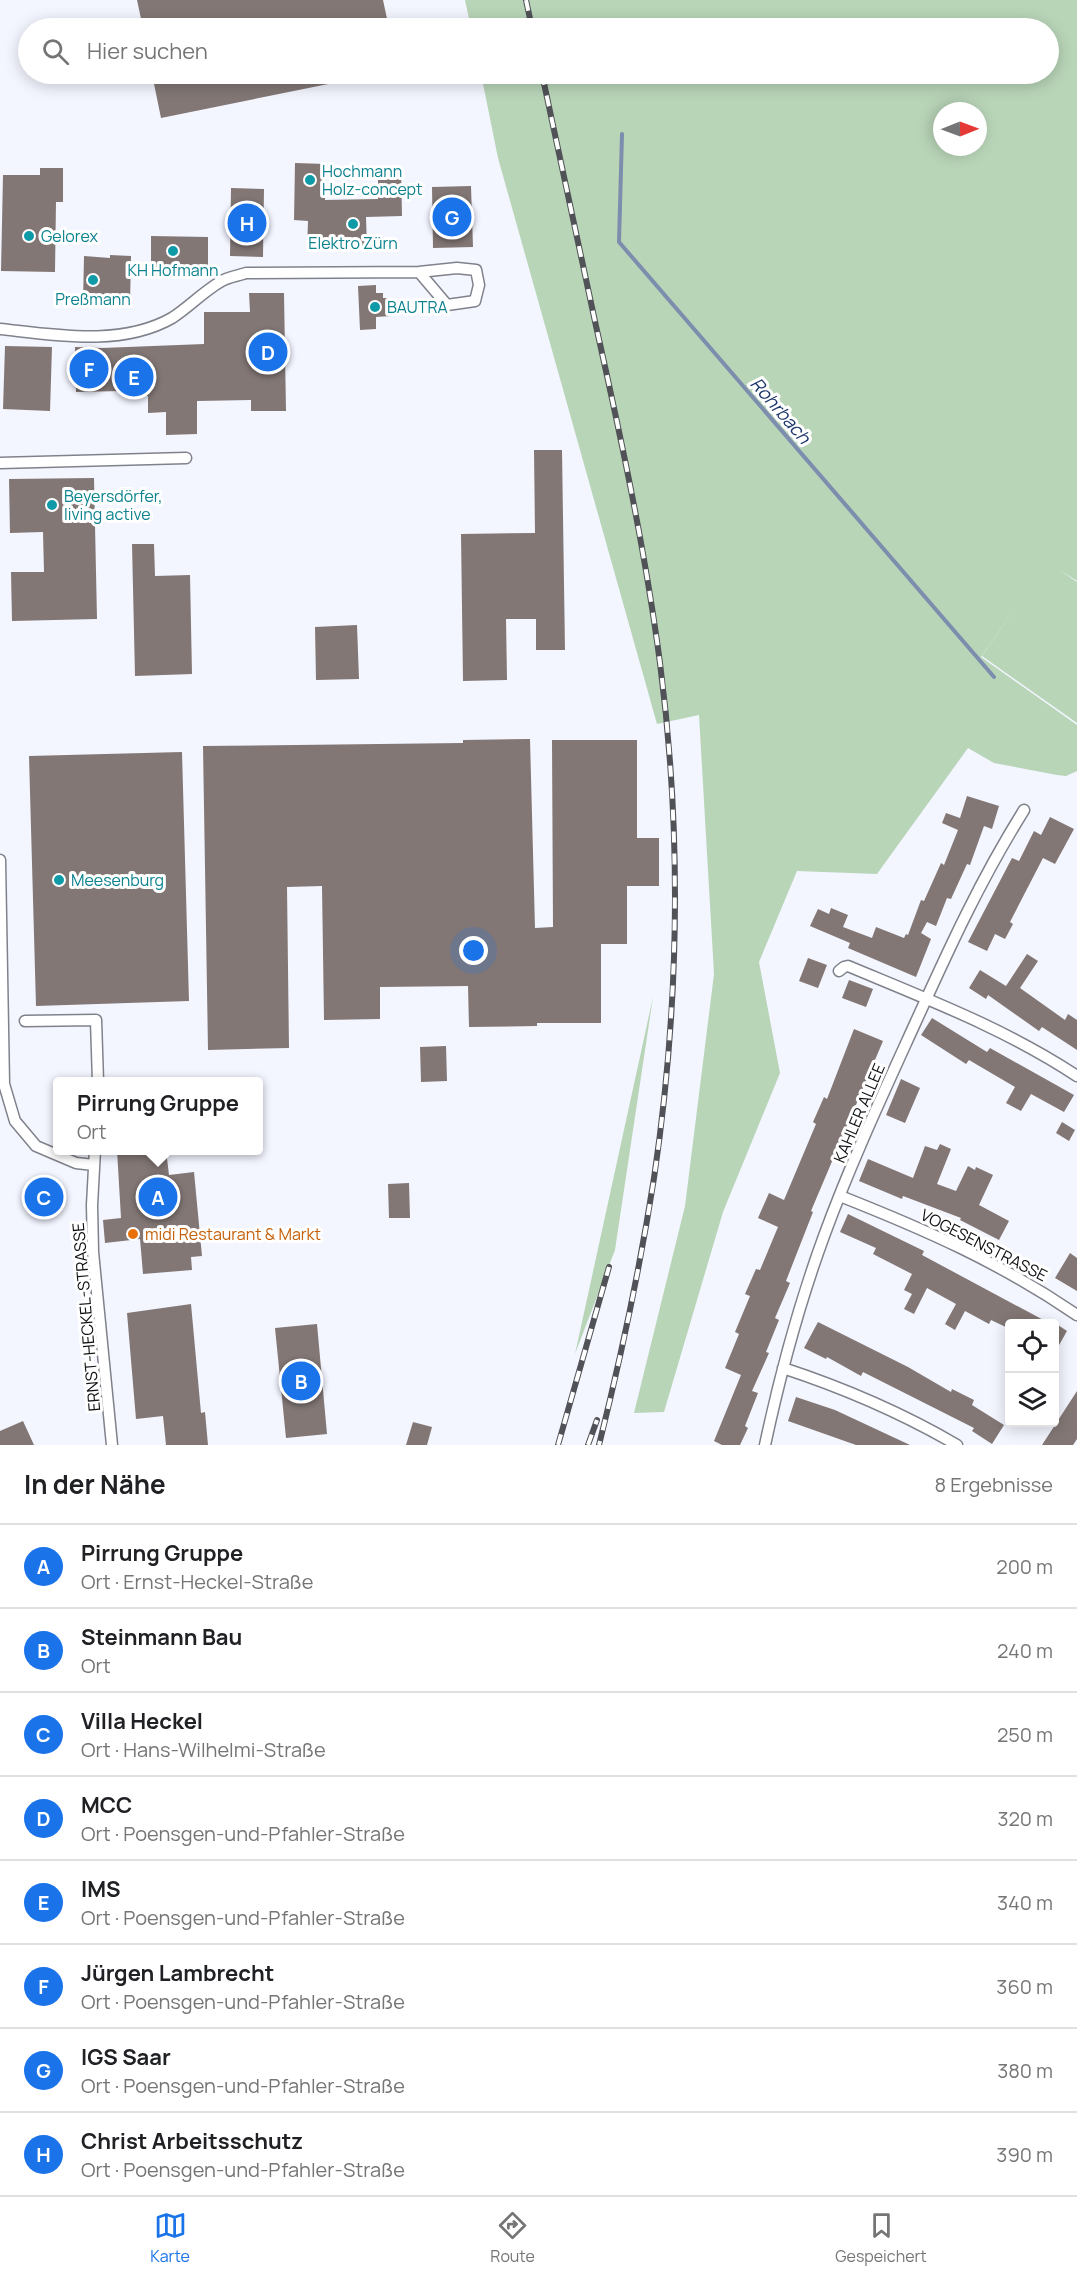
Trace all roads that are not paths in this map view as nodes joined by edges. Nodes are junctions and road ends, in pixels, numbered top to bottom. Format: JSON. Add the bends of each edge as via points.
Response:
{"nodes":[{"id":1,"x":420,"y":272,"type":"junction"},
{"id":2,"x":0,"y":329,"type":"edge"},
{"id":3,"x":186,"y":458,"type":"dead end"},
{"id":4,"x":0,"y":463,"type":"edge"},
{"id":5,"x":1024,"y":810,"type":"dead end"},
{"id":6,"x":0,"y":860,"type":"edge"},
{"id":7,"x":839,"y":971,"type":"dead end"},
{"id":8,"x":926,"y":999,"type":"junction"},
{"id":9,"x":25,"y":1021,"type":"dead end"},
{"id":10,"x":1077,"y":1076,"type":"edge"},
{"id":11,"x":98,"y":1077,"type":"edge"},
{"id":12,"x":53,"y":1153,"type":"edge"},
{"id":13,"x":57,"y":1155,"type":"edge"},
{"id":14,"x":95,"y":1155,"type":"edge"},
{"id":15,"x":94,"y":1165,"type":"junction"},
{"id":16,"x":840,"y":1196,"type":"junction"},
{"id":17,"x":1077,"y":1315,"type":"edge"},
{"id":18,"x":783,"y":1368,"type":"junction"},
{"id":19,"x":112,"y":1445,"type":"edge"},
{"id":20,"x":765,"y":1445,"type":"edge"},
{"id":21,"x":957,"y":1445,"type":"edge"}],
"edges":[{"from":1,"to":1,"type":"street","via":[[476,270],[480,285],[476,302],[447,304]]},
{"from":1,"to":2,"type":"street","via":[[246,273],[220,281],[171,318],[146,330],[62,336]]},
{"from":3,"to":4,"type":"street"},
{"from":5,"to":8,"type":"street","name":"KAHLER ALLEE","via":[[970,903]]},
{"from":6,"to":12,"type":"street","via":[[4,1084],[15,1121],[36,1146]]},
{"from":7,"to":8,"type":"street","via":[[848,966]]},
{"from":8,"to":10,"type":"street","via":[[984,1023]]},
{"from":8,"to":16,"type":"street","name":"KAHLER ALLEE"},
{"from":9,"to":11,"type":"street","via":[[96,1020]]},
{"from":13,"to":15,"type":"street"},
{"from":14,"to":15,"type":"street","name":"ERNST-HECKEL-STRASSE"},
{"from":15,"to":19,"type":"street","name":"ERNST-HECKEL-STRASSE","via":[[93,1252]]},
{"from":16,"to":17,"type":"street","name":"VOGESENSTRASSE","via":[[970,1250]]},
{"from":16,"to":18,"type":"street","name":"KAHLER ALLEE","via":[[804,1294]]},
{"from":18,"to":20,"type":"street","name":"KAHLER ALLEE"},
{"from":18,"to":21,"type":"street","via":[[863,1396]]}]}
